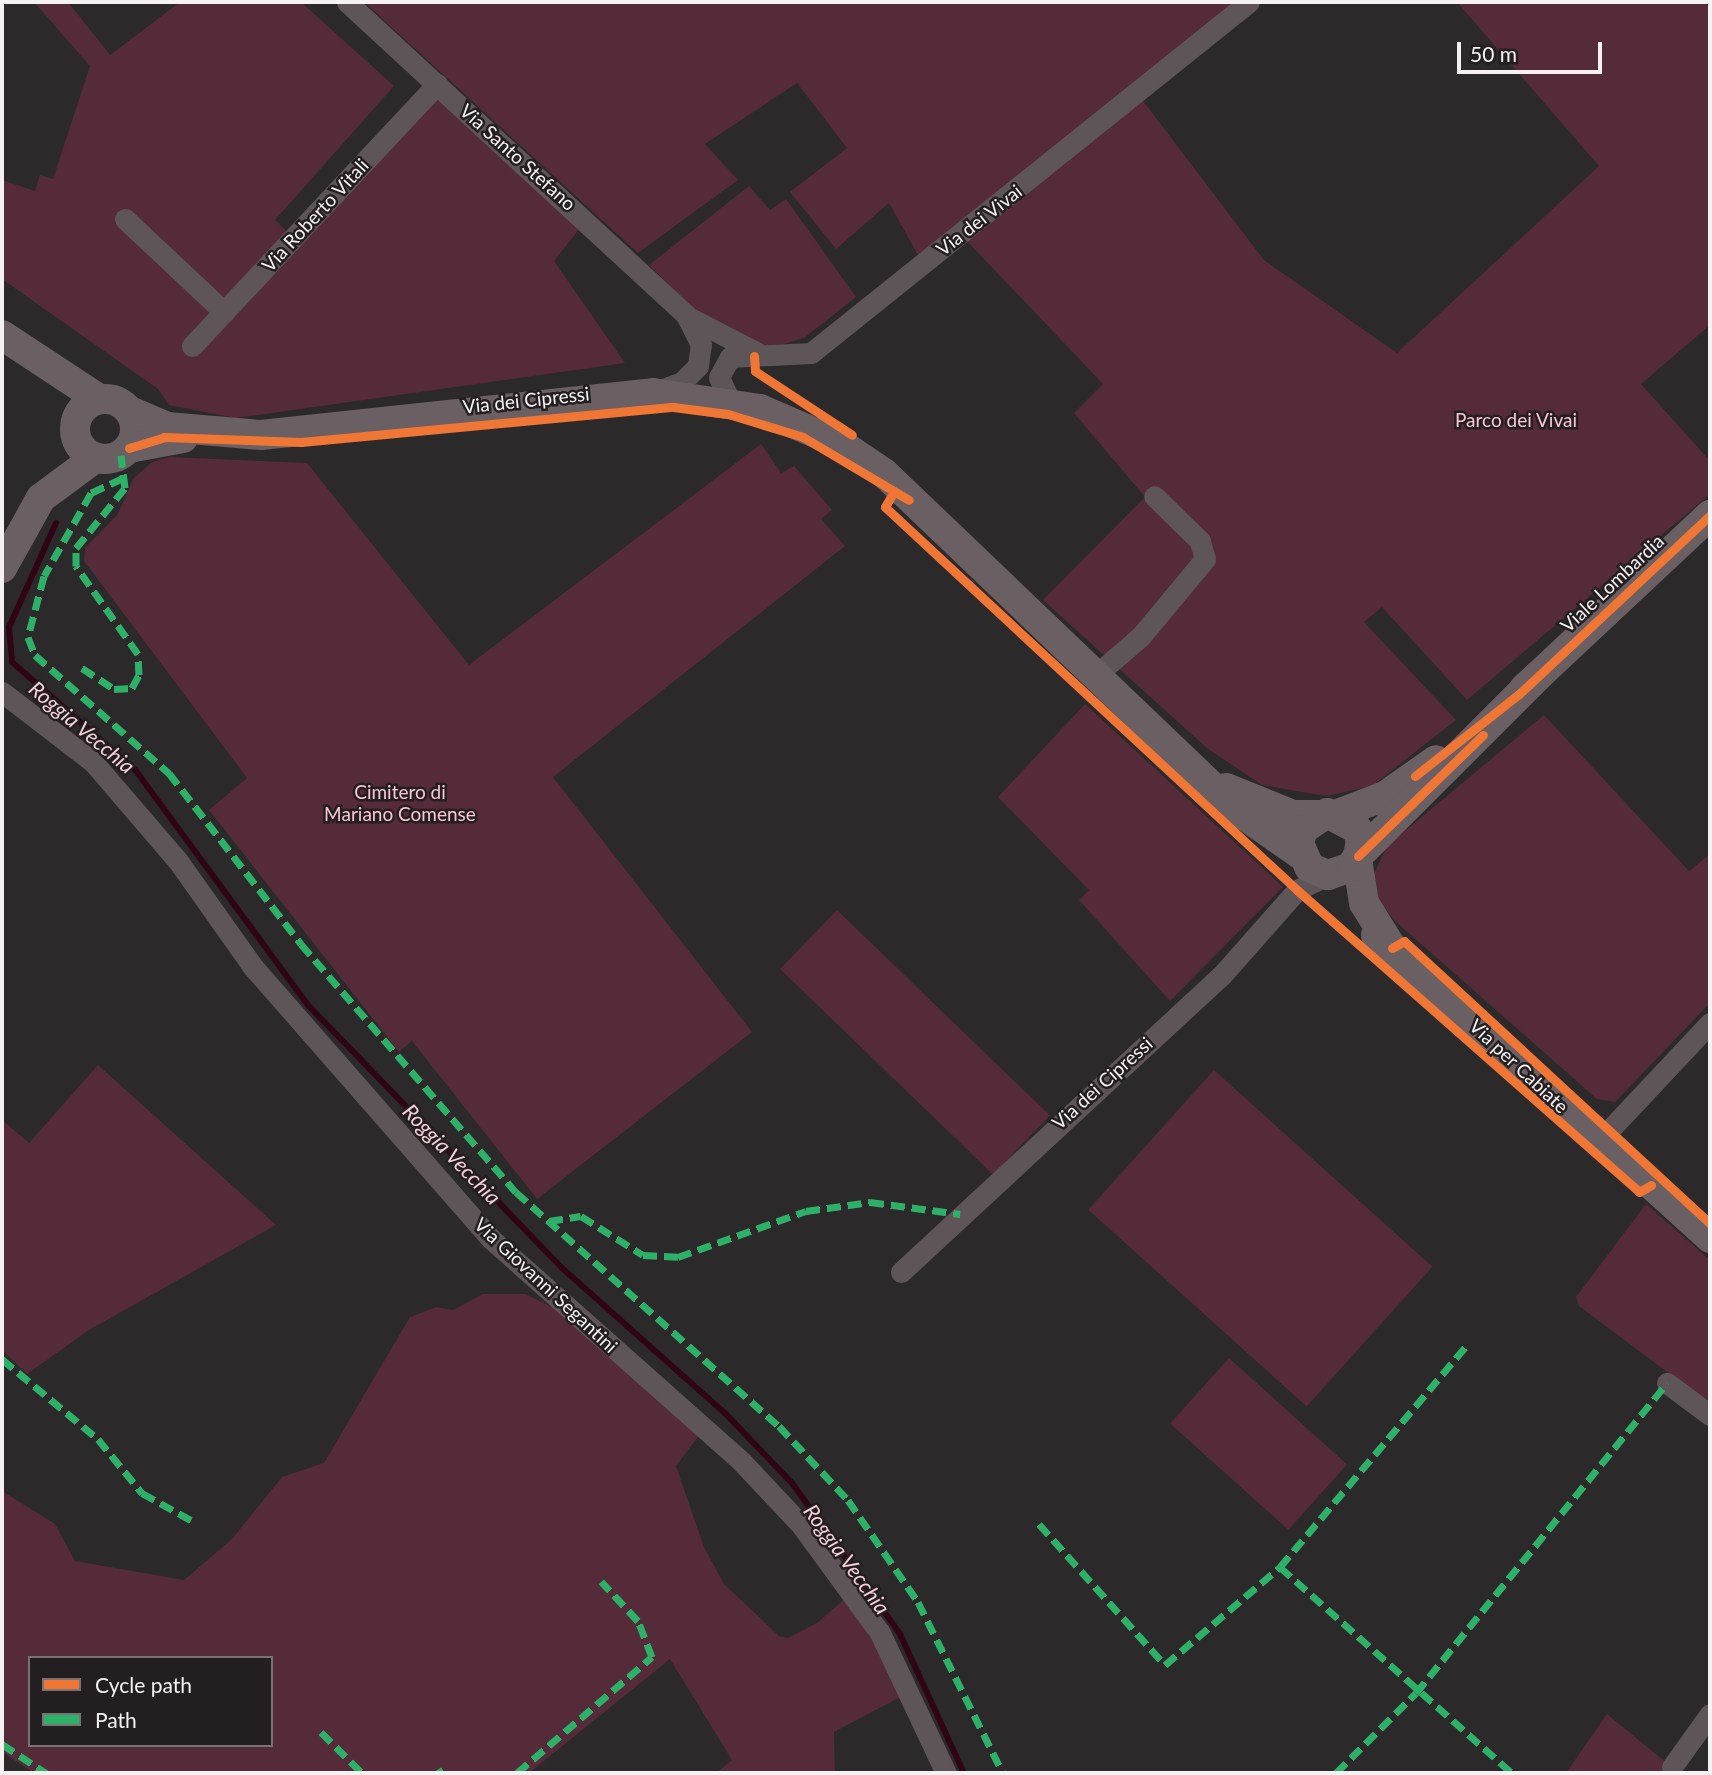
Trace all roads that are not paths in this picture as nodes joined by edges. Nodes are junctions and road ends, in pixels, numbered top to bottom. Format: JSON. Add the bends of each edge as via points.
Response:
{"nodes":[{"id":1,"x":348,"y":2,"type":"edge"},
{"id":2,"x":1249,"y":2,"type":"edge"},
{"id":3,"x":437,"y":84,"type":"junction"},
{"id":4,"x":125,"y":219,"type":"dead end"},
{"id":5,"x":224,"y":312,"type":"junction"},
{"id":6,"x":685,"y":315,"type":"junction"},
{"id":7,"x":2,"y":335,"type":"edge"},
{"id":8,"x":192,"y":346,"type":"dead end"},
{"id":9,"x":2,"y":349,"type":"edge"},
{"id":10,"x":767,"y":357,"type":"junction"},
{"id":11,"x":653,"y":393,"type":"junction"},
{"id":12,"x":99,"y":399,"type":"junction"},
{"id":13,"x":730,"y":401,"type":"junction"},
{"id":14,"x":130,"y":411,"type":"junction"},
{"id":15,"x":82,"y":441,"type":"junction"},
{"id":16,"x":129,"y":448,"type":"junction"},
{"id":17,"x":1154,"y":496,"type":"dead end"},
{"id":18,"x":909,"y":500,"type":"junction"},
{"id":19,"x":1710,"y":515,"type":"edge"},
{"id":20,"x":2,"y":568,"type":"edge"},
{"id":21,"x":1096,"y":675,"type":"junction"},
{"id":22,"x":1538,"y":676,"type":"junction"},
{"id":23,"x":2,"y":692,"type":"edge"},
{"id":24,"x":1212,"y":782,"type":"junction"},
{"id":25,"x":1328,"y":815,"type":"junction"},
{"id":26,"x":1358,"y":856,"type":"junction"},
{"id":27,"x":1308,"y":870,"type":"junction"},
{"id":28,"x":1391,"y":948,"type":"junction"},
{"id":29,"x":1710,"y":1023,"type":"edge"},
{"id":30,"x":1600,"y":1140,"type":"junction"},
{"id":31,"x":1710,"y":1238,"type":"edge"},
{"id":32,"x":901,"y":1272,"type":"dead end"},
{"id":33,"x":1667,"y":1383,"type":"dead end"},
{"id":34,"x":1710,"y":1415,"type":"edge"},
{"id":35,"x":1710,"y":1714,"type":"edge"},
{"id":36,"x":1672,"y":1767,"type":"dead end"},
{"id":37,"x":946,"y":1773,"type":"edge"}],
"edges":[{"from":1,"to":3,"type":"street","name":"Via Santo Stefano"},
{"from":2,"to":10,"type":"street","name":"Via dei Vivai","via":[[811,353]]},
{"from":3,"to":5,"type":"street","name":"Via Roberto Vitali"},
{"from":3,"to":6,"type":"street","name":"Via Santo Stefano"},
{"from":4,"to":5,"type":"street"},
{"from":5,"to":8,"type":"street","name":"Via Roberto Vitali"},
{"from":6,"to":10,"type":"street","name":"Via Santo Stefano"},
{"from":6,"to":11,"type":"street","name":"Via Santo Stefano","via":[[701,344],[698,366],[682,382]]},
{"from":7,"to":12,"type":"main road"},
{"from":9,"to":15,"type":"main road","via":[[50,385]]},
{"from":10,"to":13,"type":"street","name":"Via dei Vivai","via":[[742,354],[722,367],[720,390]]},
{"from":11,"to":13,"type":"main road","name":"Via dei Cipressi"},
{"from":11,"to":14,"type":"main road","name":"Via dei Cipressi","via":[[282,434],[191,430]]},
{"from":12,"to":14,"type":"main road"},
{"from":12,"to":15,"type":"main road","via":[[82,409]]},
{"from":13,"to":18,"type":"main road","name":"Via dei Cipressi","via":[[841,444],[884,473]]},
{"from":14,"to":16,"type":"main road","via":[[136,425]]},
{"from":15,"to":16,"type":"main road","via":[[113,458]]},
{"from":15,"to":20,"type":"main road"},
{"from":16,"to":18,"type":"main road","name":"Via dei Cipressi","via":[[164,437],[300,442],[673,407],[727,414],[803,437]]},
{"from":17,"to":21,"type":"street","via":[[1200,541],[1205,559],[1141,636]]},
{"from":18,"to":21,"type":"main road","name":"Via dei Cipressi"},
{"from":19,"to":22,"type":"main road","name":"Viale Lombardia"},
{"from":21,"to":24,"type":"main road","name":"Via dei Cipressi"},
{"from":22,"to":25,"type":"main road","name":"Viale Lombardia","via":[[1404,783]]},
{"from":22,"to":26,"type":"main road","name":"Viale Lombardia"},
{"from":23,"to":37,"type":"street","name":"Via Giovanni Segantini","via":[[93,762],[178,861],[253,967],[490,1238],[743,1462],[795,1518],[880,1633]]},
{"from":24,"to":25,"type":"main road","name":"Via dei Cipressi","via":[[1293,815]]},
{"from":24,"to":27,"type":"main road","name":"Via dei Cipressi","via":[[1240,814]]},
{"from":25,"to":26,"type":"main road","via":[[1357,829]]},
{"from":25,"to":27,"type":"main road","via":[[1303,829]]},
{"from":26,"to":27,"type":"main road","via":[[1341,873]]},
{"from":26,"to":28,"type":"main road","via":[[1364,903]]},
{"from":27,"to":28,"type":"main road","name":"Via per Cabiate"},
{"from":27,"to":32,"type":"street","name":"Via dei Cipressi","via":[[1227,970]]},
{"from":28,"to":30,"type":"main road","name":"Via per Cabiate"},
{"from":29,"to":30,"type":"street"},
{"from":30,"to":31,"type":"main road","name":"Via per Cabiate"},
{"from":33,"to":34,"type":"street"},
{"from":35,"to":36,"type":"street"}]}
